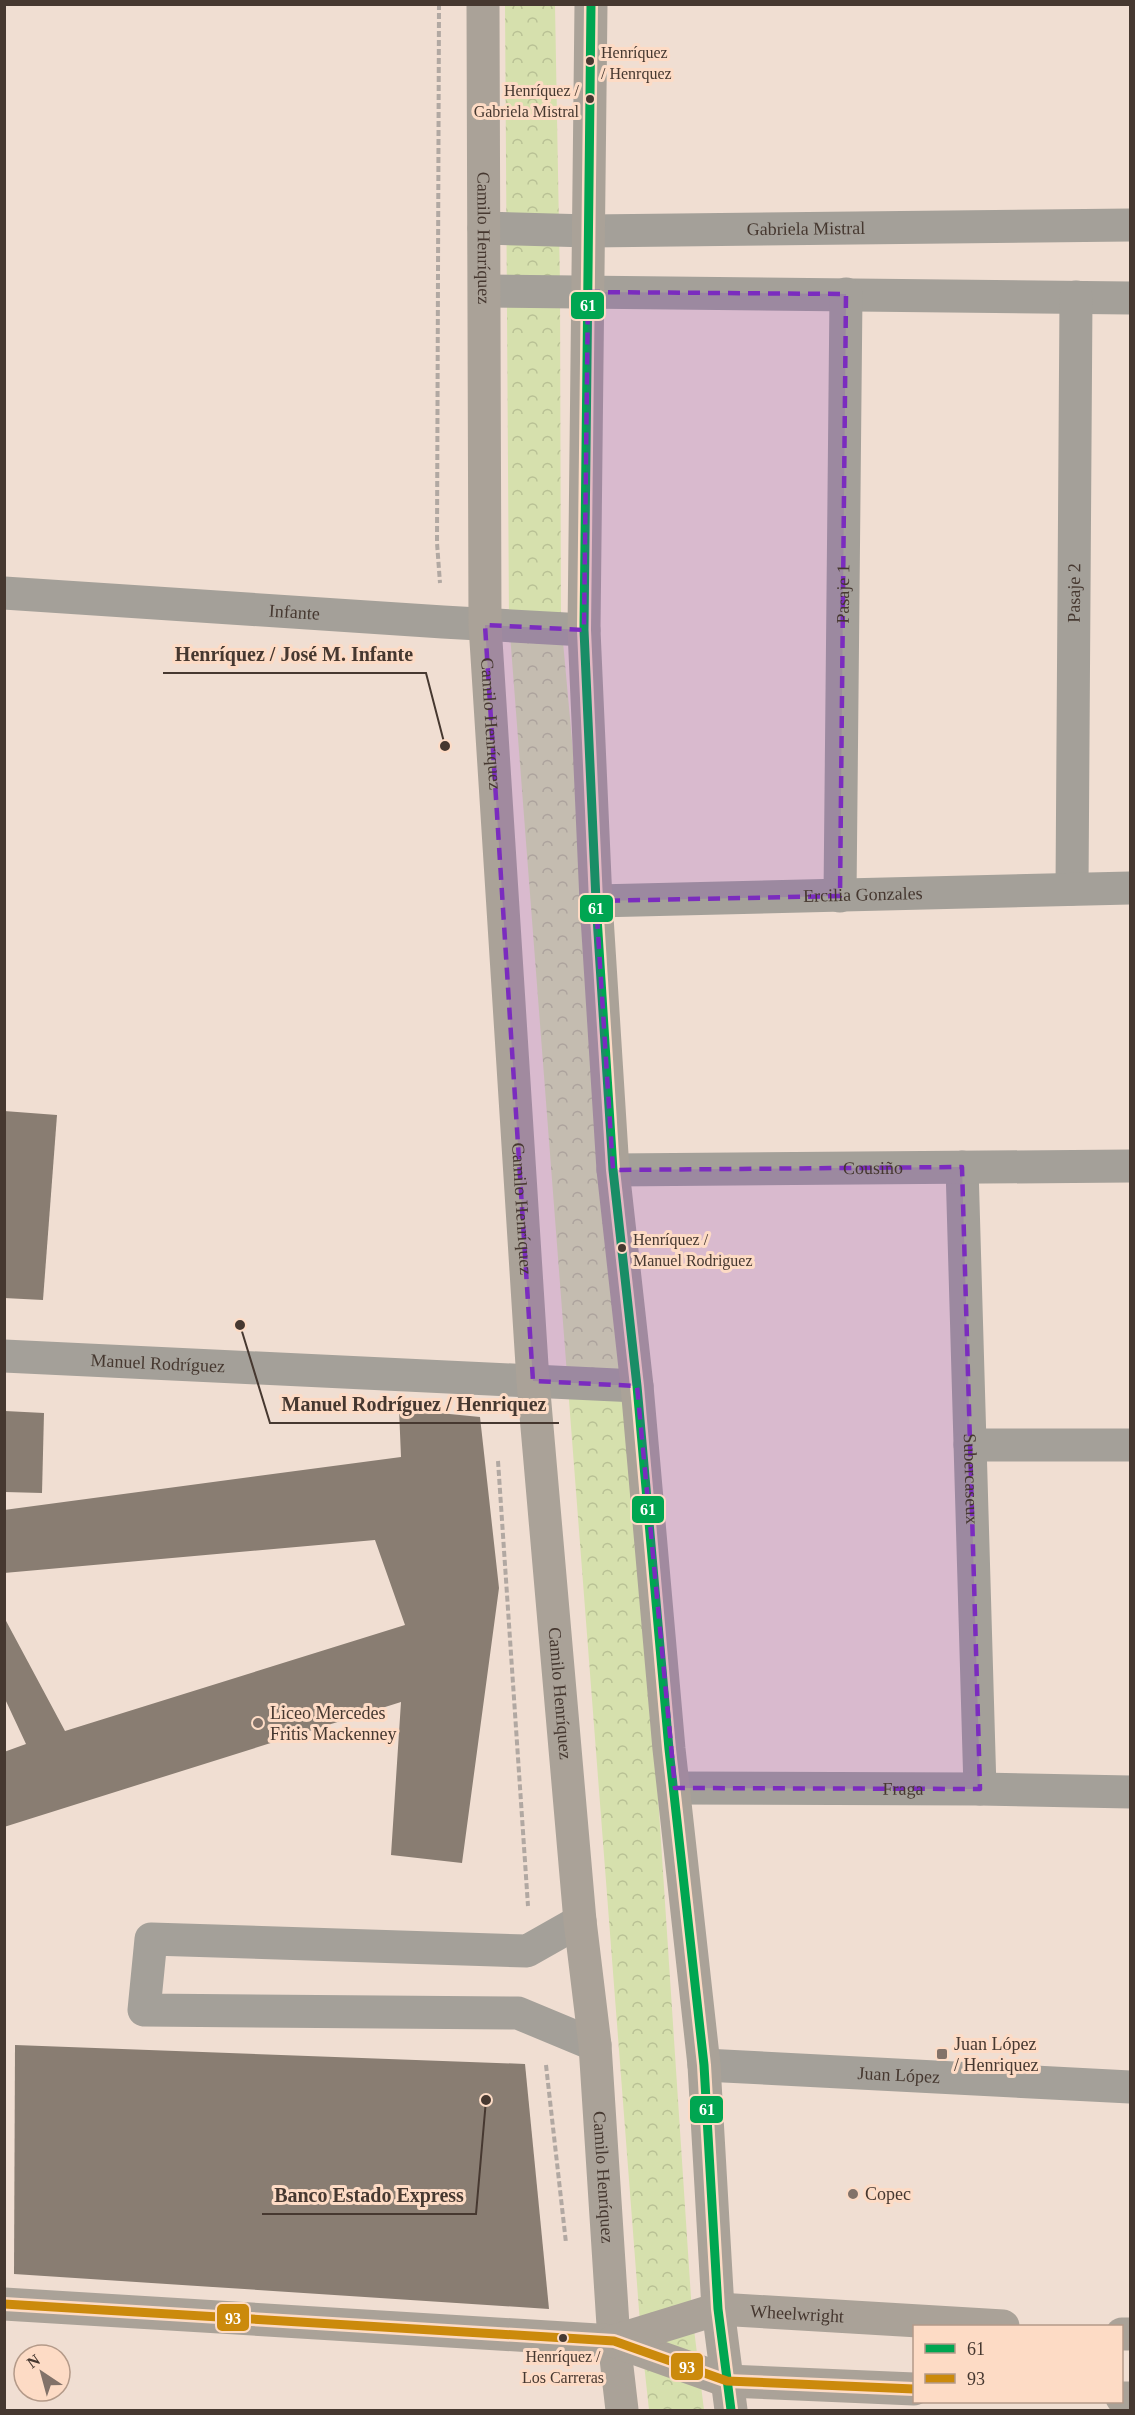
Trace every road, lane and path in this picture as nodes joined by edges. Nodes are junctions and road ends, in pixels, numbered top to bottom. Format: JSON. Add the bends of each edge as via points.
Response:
{"nodes":[{"id":1,"x":483,"y":4,"type":"edge"},
{"id":2,"x":591,"y":4,"type":"edge"},
{"id":3,"x":1131,"y":225,"type":"edge"},
{"id":4,"x":484,"y":228,"type":"junction"},
{"id":5,"x":589,"y":231,"type":"junction"},
{"id":6,"x":486,"y":291,"type":"junction"},
{"id":7,"x":588,"y":292,"type":"junction"},
{"id":8,"x":846,"y":294,"type":"junction"},
{"id":9,"x":1076,"y":297,"type":"junction"},
{"id":10,"x":1131,"y":298,"type":"edge"},
{"id":11,"x":4,"y":593,"type":"edge"},
{"id":12,"x":485,"y":625,"type":"junction"},
{"id":13,"x":584,"y":630,"type":"junction"},
{"id":14,"x":1131,"y":888,"type":"edge"},
{"id":15,"x":1072,"y":889,"type":"junction"},
{"id":16,"x":840,"y":896,"type":"junction"},
{"id":17,"x":596,"y":902,"type":"junction"},
{"id":18,"x":1131,"y":1166,"type":"edge"},
{"id":19,"x":962,"y":1167,"type":"junction"},
{"id":20,"x":613,"y":1170,"type":"junction"},
{"id":21,"x":4,"y":1356,"type":"edge"},
{"id":22,"x":533,"y":1381,"type":"junction"},
{"id":23,"x":637,"y":1386,"type":"junction"},
{"id":24,"x":970,"y":1445,"type":"junction"},
{"id":25,"x":1131,"y":1445,"type":"edge"},
{"id":26,"x":675,"y":1788,"type":"junction"},
{"id":27,"x":980,"y":1789,"type":"junction"},
{"id":28,"x":1131,"y":1792,"type":"edge"},
{"id":29,"x":580,"y":1921,"type":"junction"},
{"id":30,"x":595,"y":2045,"type":"junction"},
{"id":31,"x":704,"y":2065,"type":"junction"},
{"id":32,"x":1131,"y":2086,"type":"edge"},
{"id":33,"x":4,"y":2304,"type":"edge"},
{"id":34,"x":718,"y":2309,"type":"junction"},
{"id":35,"x":986,"y":2325,"type":"edge"},
{"id":36,"x":614,"y":2342,"type":"junction"},
{"id":37,"x":913,"y":2389,"type":"edge"},
{"id":38,"x":729,"y":2396,"type":"edge"},
{"id":39,"x":622,"y":2410,"type":"edge"}],
"edges":[{"from":1,"to":4,"type":"main road","name":"Camilo Henríquez"},
{"from":2,"to":5,"type":"main road"},
{"from":3,"to":5,"type":"street","name":"Gabriela Mistral"},
{"from":4,"to":5,"type":"street","name":"Gabriela Mistral"},
{"from":4,"to":6,"type":"main road","name":"Camilo Henríquez"},
{"from":5,"to":7,"type":"main road"},
{"from":6,"to":7,"type":"street"},
{"from":6,"to":12,"type":"main road","name":"Camilo Henríquez"},
{"from":7,"to":8,"type":"street"},
{"from":7,"to":13,"type":"main road"},
{"from":8,"to":9,"type":"street"},
{"from":8,"to":16,"type":"street","name":"Pasaje 1"},
{"from":9,"to":10,"type":"street"},
{"from":9,"to":15,"type":"street","name":"Pasaje 2"},
{"from":11,"to":12,"type":"street","name":"Infante"},
{"from":12,"to":13,"type":"street","name":"Infante"},
{"from":12,"to":22,"type":"main road","name":"Camilo Henríquez"},
{"from":13,"to":17,"type":"main road"},
{"from":14,"to":15,"type":"street","name":"Ercilia Gonzales"},
{"from":15,"to":16,"type":"street","name":"Ercilia Gonzales"},
{"from":16,"to":17,"type":"street","name":"Ercilia Gonzales"},
{"from":17,"to":20,"type":"main road"},
{"from":18,"to":19,"type":"street","name":"Cousiño"},
{"from":19,"to":20,"type":"street","name":"Cousiño"},
{"from":19,"to":24,"type":"street","name":"Subercaseux"},
{"from":20,"to":23,"type":"main road"},
{"from":21,"to":22,"type":"street","name":"Manuel Rodríguez"},
{"from":22,"to":23,"type":"street","name":"Manuel Rodríguez"},
{"from":22,"to":29,"type":"main road","name":"Camilo Henríquez"},
{"from":23,"to":26,"type":"main road"},
{"from":24,"to":25,"type":"street"},
{"from":24,"to":27,"type":"street","name":"Subercaseux"},
{"from":26,"to":27,"type":"street","name":"Fraga"},
{"from":26,"to":31,"type":"main road"},
{"from":27,"to":28,"type":"street","name":"Fraga"},
{"from":29,"to":30,"type":"main road","name":"Camilo Henríquez"},
{"from":29,"to":30,"type":"street","via":[[527,1951],[151,1939],[144,2010],[518,2013]]},
{"from":30,"to":36,"type":"main road","name":"Camilo Henríquez"},
{"from":31,"to":32,"type":"street","name":"Juan López"},
{"from":31,"to":34,"type":"main road"},
{"from":33,"to":36,"type":"main road"},
{"from":34,"to":35,"type":"main road","name":"Wheelwright"},
{"from":34,"to":36,"type":"main road","name":"Wheelwright"},
{"from":34,"to":38,"type":"main road"},
{"from":36,"to":38,"type":"main road"},
{"from":36,"to":39,"type":"main road","name":"Camilo Henríquez"},
{"from":37,"to":38,"type":"main road"}]}
